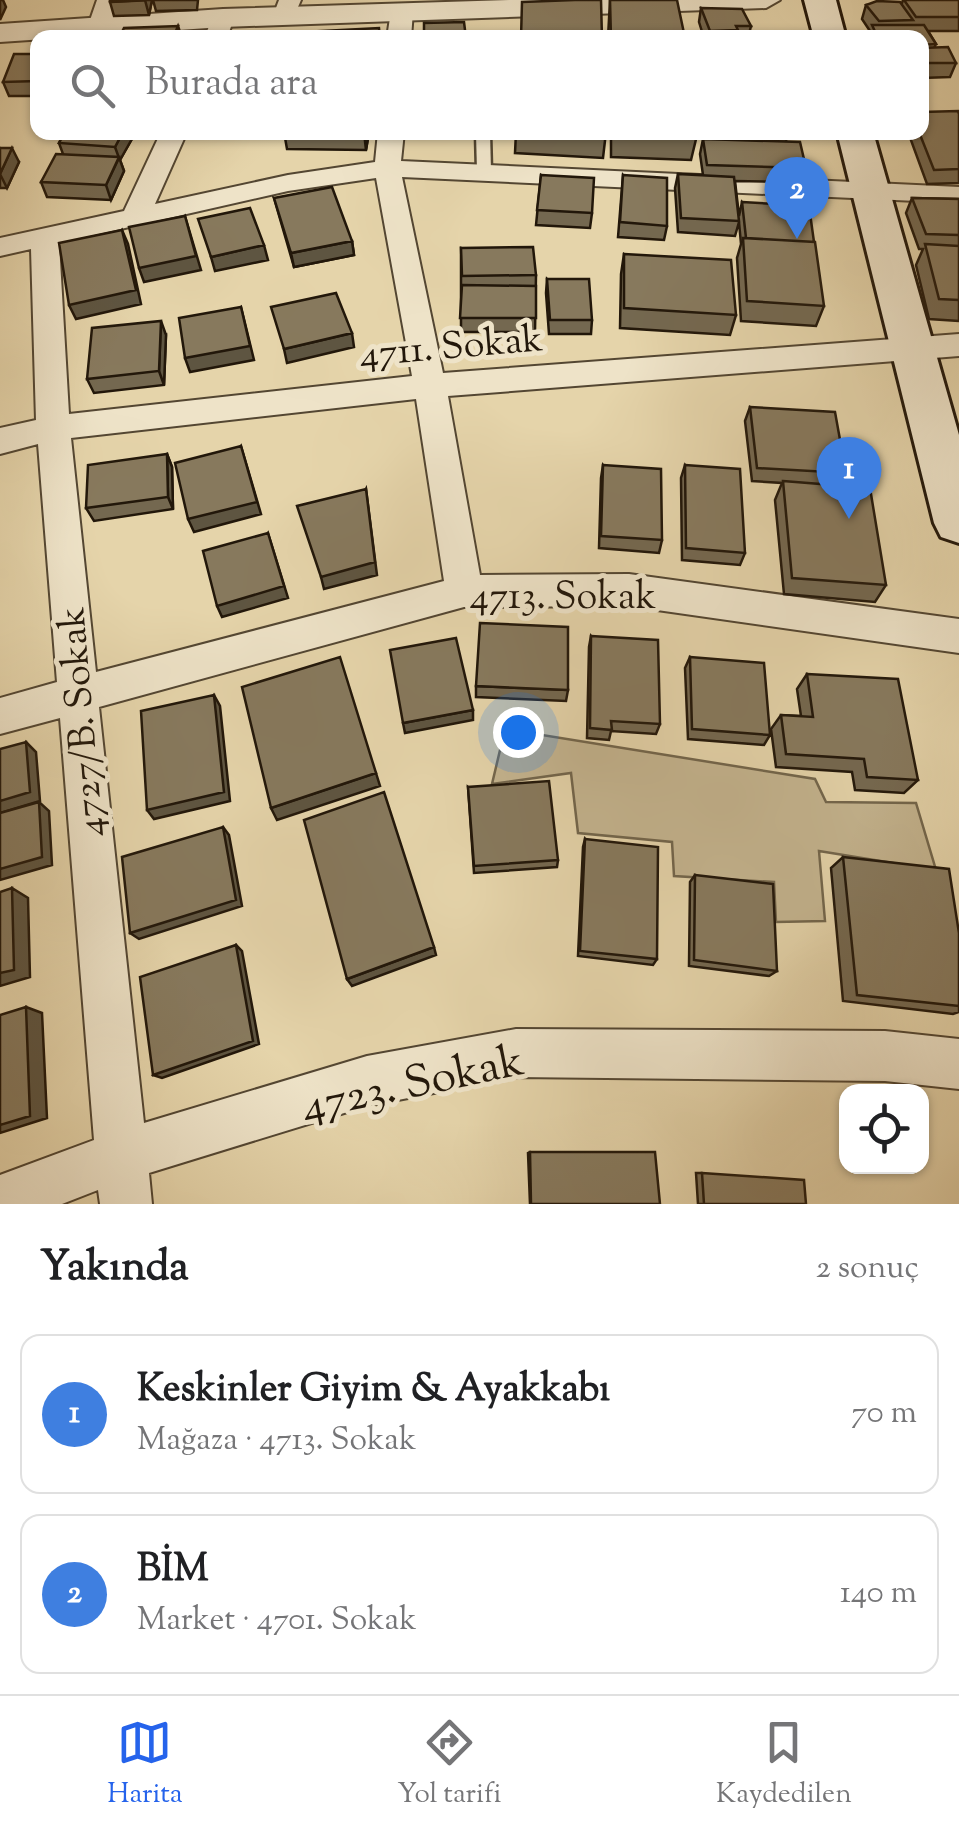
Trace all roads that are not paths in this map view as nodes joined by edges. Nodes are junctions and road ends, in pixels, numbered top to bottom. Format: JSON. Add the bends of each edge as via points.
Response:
{"nodes":[{"id":1,"x":766,"y":0,"type":"edge"},
{"id":2,"x":820,"y":0,"type":"edge"},
{"id":3,"x":636,"y":1,"type":"edge"},
{"id":4,"x":287,"y":8,"type":"edge"},
{"id":5,"x":104,"y":13,"type":"edge"},
{"id":6,"x":401,"y":24,"type":"edge"},
{"id":7,"x":219,"y":28,"type":"edge"},
{"id":8,"x":828,"y":30,"type":"edge"},
{"id":9,"x":0,"y":33,"type":"edge"},
{"id":10,"x":170,"y":140,"type":"edge"},
{"id":11,"x":390,"y":140,"type":"edge"},
{"id":12,"x":484,"y":140,"type":"edge"},
{"id":13,"x":857,"y":140,"type":"edge"},
{"id":14,"x":387,"y":168,"type":"junction"},
{"id":15,"x":484,"y":170,"type":"junction"},
{"id":16,"x":870,"y":190,"type":"junction"},
{"id":17,"x":959,"y":195,"type":"edge"},
{"id":18,"x":134,"y":220,"type":"junction"},
{"id":19,"x":45,"y":240,"type":"junction"},
{"id":20,"x":0,"y":247,"type":"edge"},
{"id":21,"x":959,"y":345,"type":"edge"},
{"id":22,"x":912,"y":346,"type":"junction"},
{"id":23,"x":430,"y":386,"type":"junction"},
{"id":24,"x":53,"y":428,"type":"junction"},
{"id":25,"x":0,"y":441,"type":"edge"},
{"id":26,"x":959,"y":523,"type":"edge"},
{"id":27,"x":464,"y":591,"type":"junction"},
{"id":28,"x":959,"y":636,"type":"edge"},
{"id":29,"x":78,"y":693,"type":"junction"},
{"id":30,"x":0,"y":716,"type":"edge"},
{"id":31,"x":959,"y":1064,"type":"edge"},
{"id":32,"x":123,"y":1180,"type":"edge"},
{"id":33,"x":0,"y":1201,"type":"edge"}],
"edges":[{"from":1,"to":3,"type":"street"},
{"from":2,"to":8,"type":"main road"},
{"from":3,"to":6,"type":"street"},
{"from":4,"to":6,"type":"street"},
{"from":4,"to":7,"type":"street"},
{"from":5,"to":7,"type":"street"},
{"from":5,"to":9,"type":"street"},
{"from":10,"to":18,"type":"street"},
{"from":11,"to":14,"type":"street"},
{"from":12,"to":15,"type":"lane"},
{"from":13,"to":16,"type":"main road"},
{"from":14,"to":15,"type":"street"},
{"from":14,"to":18,"type":"street","via":[[288,183]]},
{"from":14,"to":23,"type":"street"},
{"from":15,"to":16,"type":"street"},
{"from":16,"to":17,"type":"street"},
{"from":16,"to":22,"type":"main road"},
{"from":18,"to":19,"type":"street"},
{"from":19,"to":20,"type":"street"},
{"from":19,"to":24,"type":"street","name":"4727/B. Sokak"},
{"from":21,"to":22,"type":"street","name":"4711. Sokak"},
{"from":22,"to":23,"type":"street","name":"4711. Sokak"},
{"from":22,"to":26,"type":"main road"},
{"from":23,"to":24,"type":"street","name":"4711. Sokak"},
{"from":23,"to":27,"type":"street"},
{"from":24,"to":25,"type":"street","name":"4711. Sokak"},
{"from":24,"to":29,"type":"street","name":"4727/B. Sokak"},
{"from":27,"to":28,"type":"street","name":"4713. Sokak","via":[[629,590]]},
{"from":27,"to":29,"type":"street","name":"4713. Sokak"},
{"from":29,"to":30,"type":"street","name":"4713. Sokak"},
{"from":29,"to":32,"type":"street","name":"4727/B. Sokak"},
{"from":31,"to":32,"type":"street","name":"4723. Sokak","via":[[884,1056],[516,1054],[367,1081]]},
{"from":32,"to":33,"type":"street","name":"4723. Sokak"}]}
